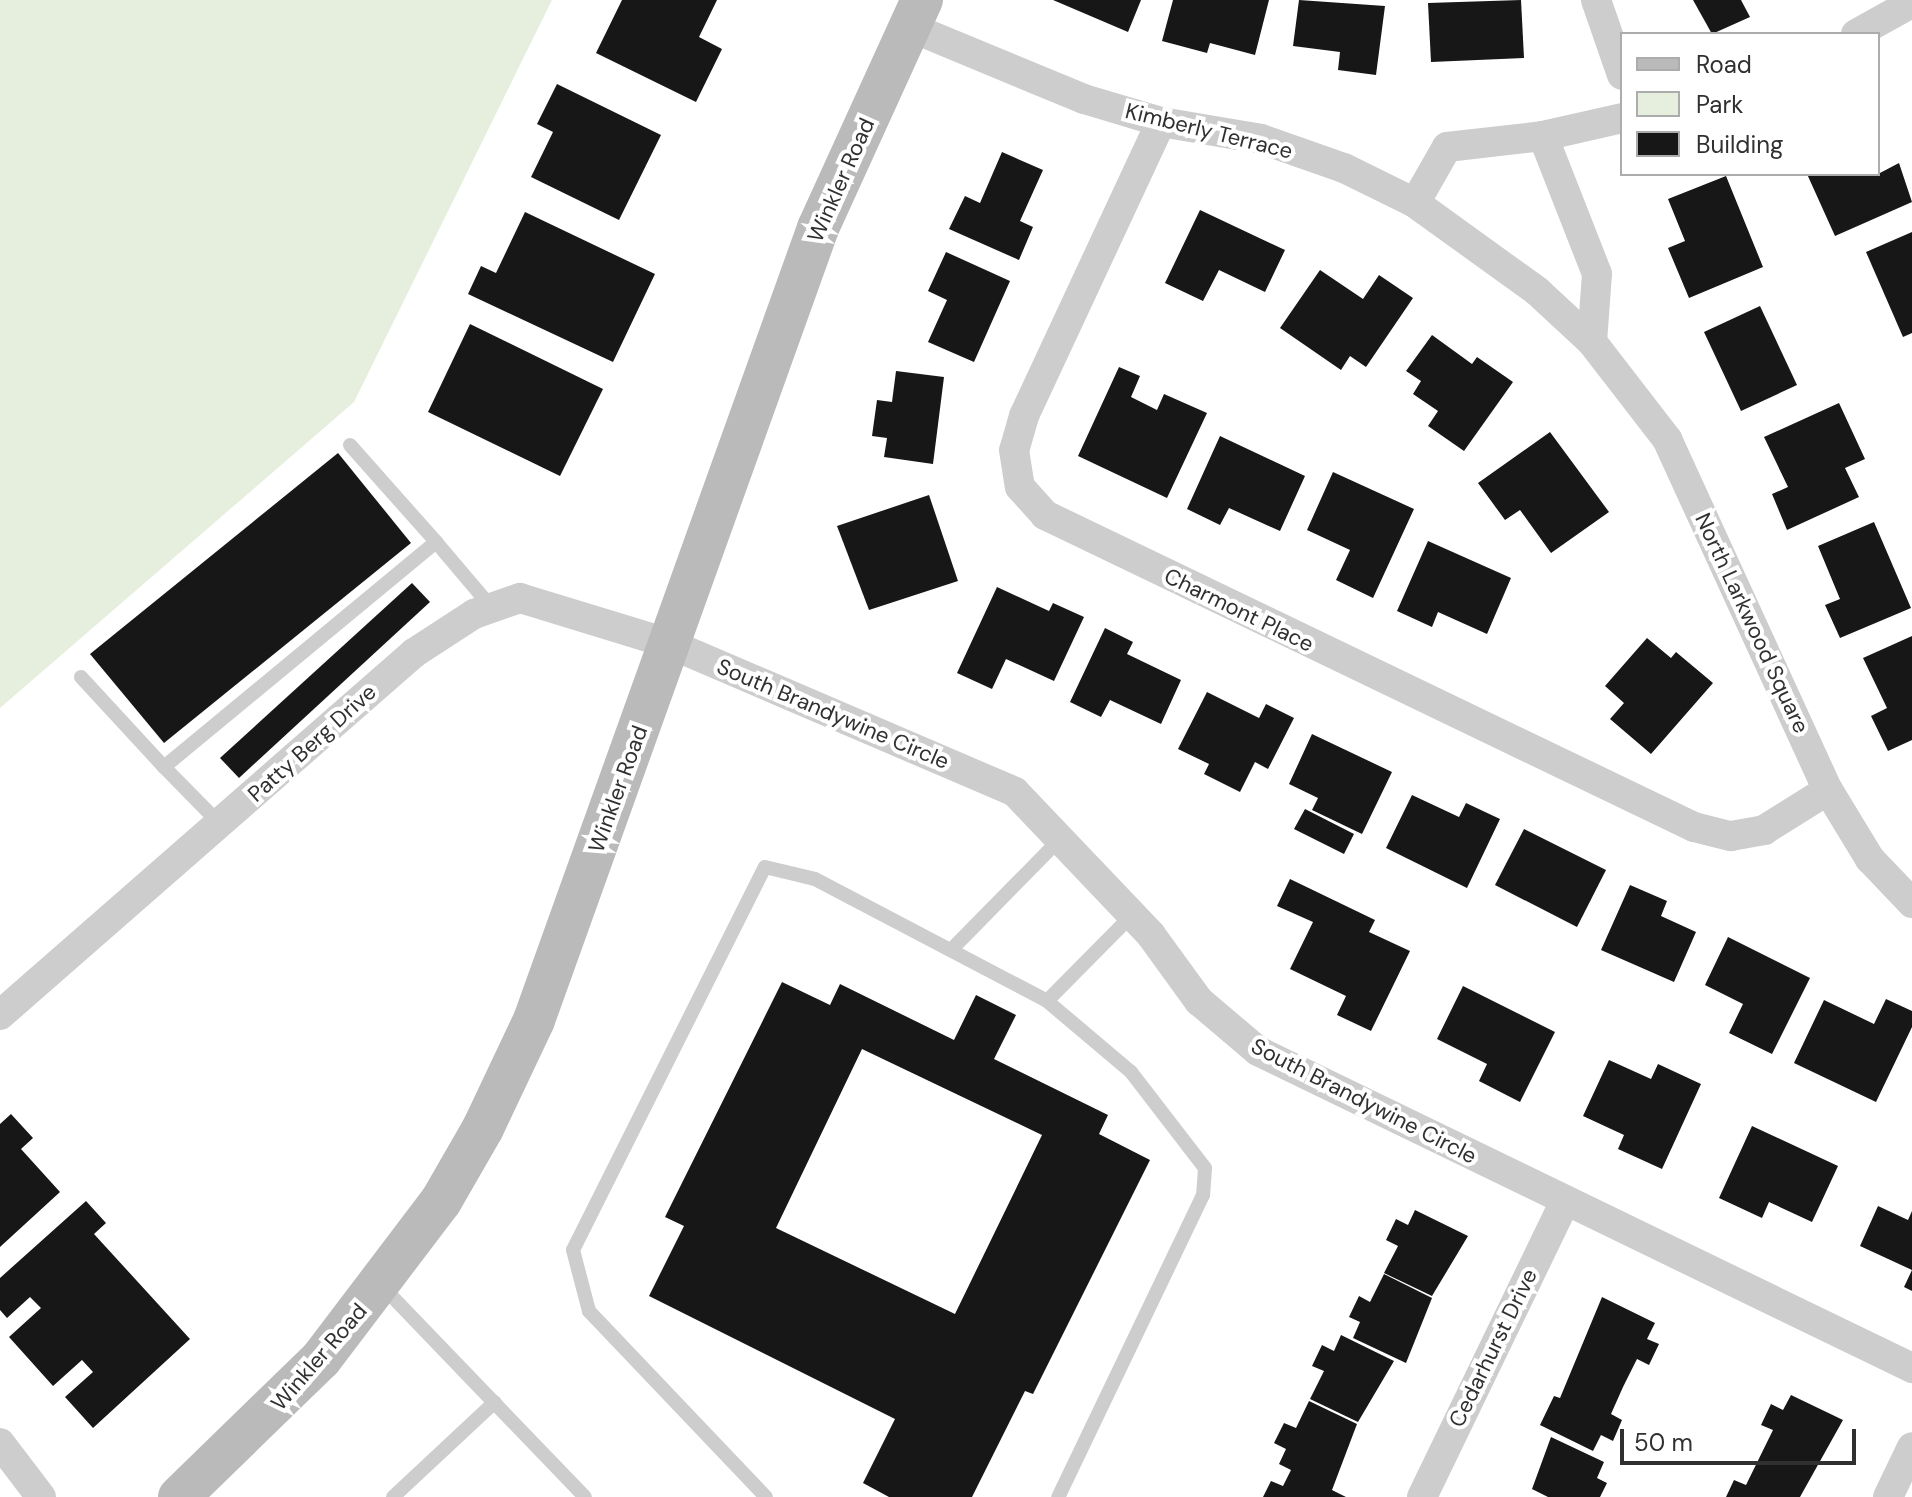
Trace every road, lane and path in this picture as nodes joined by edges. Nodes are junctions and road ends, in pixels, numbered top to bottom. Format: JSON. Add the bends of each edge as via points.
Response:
{"nodes":[{"id":1,"x":1596,"y":0,"type":"edge"},
{"id":2,"x":1910,"y":11,"type":"edge"},
{"id":3,"x":916,"y":14,"type":"edge"},
{"id":4,"x":1861,"y":32,"type":"edge"},
{"id":5,"x":1620,"y":69,"type":"edge"},
{"id":6,"x":1620,"y":118,"type":"edge"},
{"id":7,"x":1161,"y":122,"type":"junction"},
{"id":8,"x":1543,"y":136,"type":"junction"},
{"id":9,"x":1415,"y":203,"type":"junction"},
{"id":10,"x":1592,"y":342,"type":"junction"},
{"id":11,"x":350,"y":445,"type":"dead end"},
{"id":12,"x":436,"y":542,"type":"junction"},
{"id":13,"x":492,"y":608,"type":"junction"},
{"id":14,"x":670,"y":644,"type":"junction"},
{"id":15,"x":81,"y":677,"type":"dead end"},
{"id":16,"x":164,"y":767,"type":"junction"},
{"id":17,"x":1828,"y":790,"type":"junction"},
{"id":18,"x":220,"y":825,"type":"junction"},
{"id":19,"x":1060,"y":839,"type":"junction"},
{"id":20,"x":1912,"y":903,"type":"edge"},
{"id":21,"x":1132,"y":915,"type":"junction"},
{"id":22,"x":952,"y":949,"type":"junction"},
{"id":23,"x":1047,"y":1001,"type":"junction"},
{"id":24,"x":0,"y":1015,"type":"edge"},
{"id":25,"x":1565,"y":1201,"type":"junction"},
{"id":26,"x":380,"y":1284,"type":"junction"},
{"id":27,"x":1912,"y":1368,"type":"edge"},
{"id":28,"x":495,"y":1402,"type":"junction"},
{"id":29,"x":0,"y":1443,"type":"edge"},
{"id":30,"x":1912,"y":1447,"type":"edge"},
{"id":31,"x":404,"y":1494,"type":"edge"},
{"id":32,"x":41,"y":1497,"type":"edge"},
{"id":33,"x":179,"y":1497,"type":"edge"},
{"id":34,"x":585,"y":1497,"type":"edge"},
{"id":35,"x":766,"y":1497,"type":"edge"},
{"id":36,"x":1058,"y":1497,"type":"edge"},
{"id":37,"x":1422,"y":1497,"type":"edge"},
{"id":38,"x":1888,"y":1497,"type":"edge"}],
"edges":[{"from":1,"to":5,"type":"street"},
{"from":2,"to":4,"type":"street"},
{"from":3,"to":7,"type":"street","name":"Kimberly Terrace","via":[[1084,99]]},
{"from":3,"to":14,"type":"street","name":"Winkler Road","via":[[818,228]]},
{"from":6,"to":8,"type":"street"},
{"from":7,"to":9,"type":"street","name":"Kimberly Terrace","via":[[1261,139],[1344,168]]},
{"from":7,"to":17,"type":"street","name":"Charmont Place","via":[[1024,416],[1014,450],[1020,487],[1045,515],[1694,827],[1731,836],[1764,830]]},
{"from":8,"to":9,"type":"street","via":[[1447,147]]},
{"from":8,"to":10,"type":"street","via":[[1597,274]]},
{"from":9,"to":10,"type":"street","name":"North Larkwood Square","via":[[1537,291]]},
{"from":10,"to":17,"type":"street","name":"North Larkwood Square","via":[[1667,439]]},
{"from":11,"to":12,"type":"lane"},
{"from":12,"to":13,"type":"lane"},
{"from":12,"to":16,"type":"lane"},
{"from":13,"to":14,"type":"street","name":"Patty Berg Drive","via":[[520,598]]},
{"from":13,"to":18,"type":"street","name":"Patty Berg Drive","via":[[414,653]]},
{"from":14,"to":19,"type":"street","name":"South Brandywine Circle","via":[[1015,792]]},
{"from":14,"to":26,"type":"street","name":"Winkler Road","via":[[534,1020],[476,1140]]},
{"from":15,"to":16,"type":"lane"},
{"from":16,"to":18,"type":"lane"},
{"from":17,"to":20,"type":"street","name":"North Larkwood Square","via":[[1870,859]]},
{"from":18,"to":24,"type":"street","name":"Patty Berg Drive"},
{"from":19,"to":21,"type":"street","name":"South Brandywine Circle"},
{"from":19,"to":22,"type":"lane"},
{"from":21,"to":23,"type":"lane"},
{"from":21,"to":25,"type":"street","name":"South Brandywine Circle","via":[[1199,1001],[1258,1051]]},
{"from":22,"to":23,"type":"lane"},
{"from":22,"to":35,"type":"lane","via":[[815,879],[765,867],[573,1250],[589,1311]]},
{"from":23,"to":36,"type":"lane","via":[[1131,1072],[1205,1168],[1203,1195]]},
{"from":25,"to":27,"type":"street","name":"South Brandywine Circle"},
{"from":25,"to":37,"type":"street","name":"Cedarhurst Drive"},
{"from":26,"to":28,"type":"lane"},
{"from":26,"to":33,"type":"street","name":"Winkler Road","via":[[265,1418]]},
{"from":28,"to":31,"type":"lane"},
{"from":28,"to":34,"type":"lane"},
{"from":29,"to":32,"type":"street"},
{"from":30,"to":38,"type":"street"}]}
